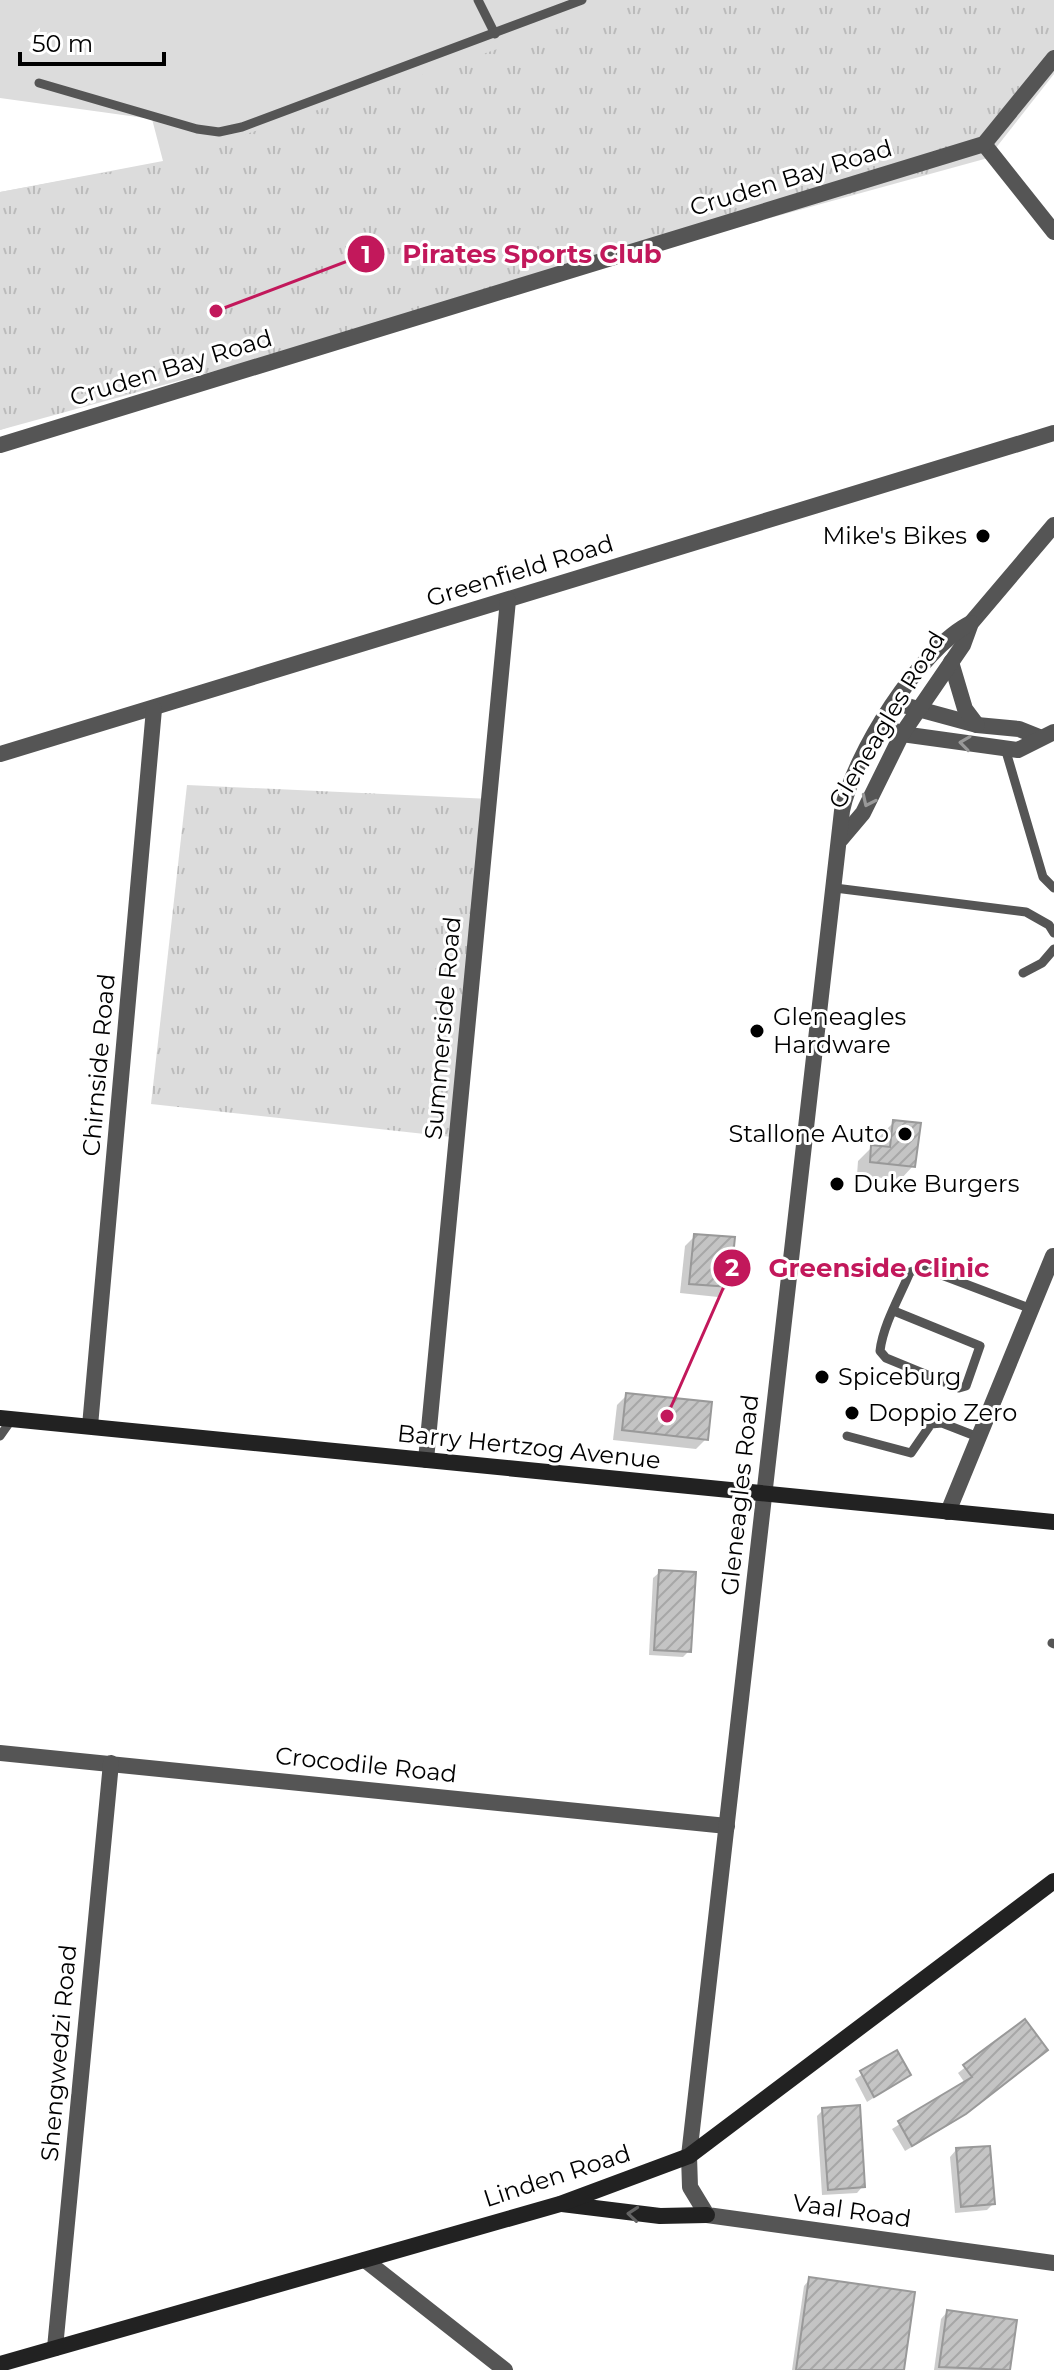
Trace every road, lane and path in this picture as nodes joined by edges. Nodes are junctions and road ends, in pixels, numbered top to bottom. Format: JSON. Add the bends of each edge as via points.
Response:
{"nodes":[{"id":1,"x":478,"y":0,"type":"edge"},
{"id":2,"x":582,"y":0,"type":"edge"},
{"id":3,"x":495,"y":34,"type":"junction"},
{"id":4,"x":1054,"y":58,"type":"edge"},
{"id":5,"x":39,"y":83,"type":"dead end"},
{"id":6,"x":984,"y":144,"type":"junction"},
{"id":7,"x":1054,"y":232,"type":"edge"},
{"id":8,"x":1054,"y":433,"type":"edge"},
{"id":9,"x":0,"y":445,"type":"edge"},
{"id":10,"x":1054,"y":525,"type":"edge"},
{"id":11,"x":508,"y":600,"type":"junction"},
{"id":12,"x":971,"y":623,"type":"junction"},
{"id":13,"x":951,"y":662,"type":"junction"},
{"id":14,"x":896,"y":703,"type":"junction"},
{"id":15,"x":154,"y":709,"type":"junction"},
{"id":16,"x":917,"y":710,"type":"junction"},
{"id":17,"x":882,"y":725,"type":"junction"},
{"id":18,"x":977,"y":725,"type":"junction"},
{"id":19,"x":902,"y":734,"type":"junction"},
{"id":20,"x":1047,"y":735,"type":"edge"},
{"id":21,"x":1005,"y":748,"type":"junction"},
{"id":22,"x":0,"y":754,"type":"edge"},
{"id":23,"x":841,"y":839,"type":"junction"},
{"id":24,"x":835,"y":888,"type":"junction"},
{"id":25,"x":1054,"y":888,"type":"edge"},
{"id":26,"x":1054,"y":933,"type":"edge"},
{"id":27,"x":1054,"y":949,"type":"edge"},
{"id":28,"x":1023,"y":973,"type":"dead end"},
{"id":29,"x":1053,"y":1256,"type":"edge"},
{"id":30,"x":1029,"y":1308,"type":"junction"},
{"id":31,"x":894,"y":1311,"type":"junction"},
{"id":32,"x":6,"y":1418,"type":"edge"},
{"id":33,"x":90,"y":1426,"type":"junction"},
{"id":34,"x":0,"y":1436,"type":"edge"},
{"id":35,"x":847,"y":1436,"type":"dead end"},
{"id":36,"x":978,"y":1437,"type":"junction"},
{"id":37,"x":426,"y":1460,"type":"junction"},
{"id":38,"x":763,"y":1494,"type":"junction"},
{"id":39,"x":948,"y":1512,"type":"junction"},
{"id":40,"x":1054,"y":1522,"type":"edge"},
{"id":41,"x":0,"y":1753,"type":"edge"},
{"id":42,"x":111,"y":1763,"type":"junction"},
{"id":43,"x":727,"y":1826,"type":"junction"},
{"id":44,"x":1054,"y":1881,"type":"edge"},
{"id":45,"x":689,"y":2156,"type":"junction"},
{"id":46,"x":560,"y":2204,"type":"junction"},
{"id":47,"x":707,"y":2215,"type":"junction"},
{"id":48,"x":365,"y":2260,"type":"junction"},
{"id":49,"x":1054,"y":2263,"type":"edge"},
{"id":50,"x":55,"y":2348,"type":"junction"},
{"id":51,"x":0,"y":2364,"type":"edge"},
{"id":52,"x":505,"y":2370,"type":"edge"}],
"edges":[{"from":1,"to":3,"type":"lane"},
{"from":2,"to":3,"type":"lane"},
{"from":3,"to":5,"type":"lane","via":[[219,132]]},
{"from":4,"to":6,"type":"street"},
{"from":6,"to":7,"type":"street"},
{"from":6,"to":9,"type":"street","name":"Cruden Bay Road"},
{"from":8,"to":11,"type":"street","name":"Greenfield Road"},
{"from":10,"to":12,"type":"street","name":"Gleneagles Road"},
{"from":11,"to":15,"type":"street","name":"Greenfield Road"},
{"from":11,"to":37,"type":"street","name":"Summerside Road"},
{"from":12,"to":13,"type":"street","name":"Gleneagles Road"},
{"from":12,"to":14,"type":"street","name":"Gleneagles Road","via":[[942,642]]},
{"from":13,"to":16,"type":"street","name":"Gleneagles Road"},
{"from":13,"to":18,"type":"street","via":[[965,709]]},
{"from":14,"to":16,"type":"street"},
{"from":14,"to":17,"type":"street","name":"Gleneagles Road"},
{"from":15,"to":22,"type":"street","name":"Greenfield Road"},
{"from":15,"to":33,"type":"street","name":"Chirnside Road"},
{"from":16,"to":18,"type":"street"},
{"from":16,"to":19,"type":"street","name":"Gleneagles Road"},
{"from":17,"to":19,"type":"street"},
{"from":17,"to":23,"type":"street","name":"Gleneagles Road","via":[[846,796]]},
{"from":18,"to":20,"type":"street"},
{"from":21,"to":19,"type":"street","one_way":true},
{"from":19,"to":23,"type":"street","name":"Gleneagles Road","one_way":true,"via":[[863,813]]},
{"from":20,"to":21,"type":"street","via":[[1018,750]]},
{"from":21,"to":25,"type":"lane","via":[[1043,877]]},
{"from":23,"to":24,"type":"street","name":"Gleneagles Road"},
{"from":24,"to":26,"type":"lane","via":[[1026,912]]},
{"from":24,"to":38,"type":"street","name":"Gleneagles Road"},
{"from":27,"to":28,"type":"lane"},
{"from":29,"to":30,"type":"street"},
{"from":30,"to":31,"type":"lane","via":[[918,1267],[910,1272]]},
{"from":30,"to":36,"type":"street"},
{"from":31,"to":31,"type":"lane","via":[[882,1355],[956,1388],[966,1386],[980,1346]]},
{"from":32,"to":33,"type":"main road","name":"Barry Hertzog Avenue"},
{"from":32,"to":34,"type":"lane"},
{"from":33,"to":37,"type":"main road","name":"Barry Hertzog Avenue"},
{"from":35,"to":36,"type":"lane","via":[[905,1453],[915,1450],[931,1424]]},
{"from":36,"to":39,"type":"street"},
{"from":37,"to":38,"type":"main road","name":"Barry Hertzog Avenue"},
{"from":38,"to":39,"type":"main road","name":"Barry Hertzog Avenue"},
{"from":38,"to":43,"type":"street","name":"Gleneagles Road"},
{"from":39,"to":40,"type":"main road","name":"Barry Hertzog Avenue"},
{"from":41,"to":42,"type":"street","name":"Crocodile Road"},
{"from":42,"to":43,"type":"street","name":"Crocodile Road"},
{"from":42,"to":50,"type":"street","name":"Shengwedzi Road"},
{"from":43,"to":45,"type":"street","name":"Gleneagles Road"},
{"from":44,"to":45,"type":"main road","name":"Linden Road"},
{"from":45,"to":46,"type":"main road","name":"Linden Road"},
{"from":45,"to":47,"type":"street","via":[[690,2187]]},
{"from":47,"to":46,"type":"main road","one_way":true,"via":[[670,2217]]},
{"from":46,"to":48,"type":"main road","name":"Linden Road"},
{"from":47,"to":49,"type":"street","name":"Vaal Road"},
{"from":48,"to":50,"type":"main road","name":"Linden Road"},
{"from":48,"to":52,"type":"street"},
{"from":50,"to":51,"type":"main road","name":"Linden Road"}]}
